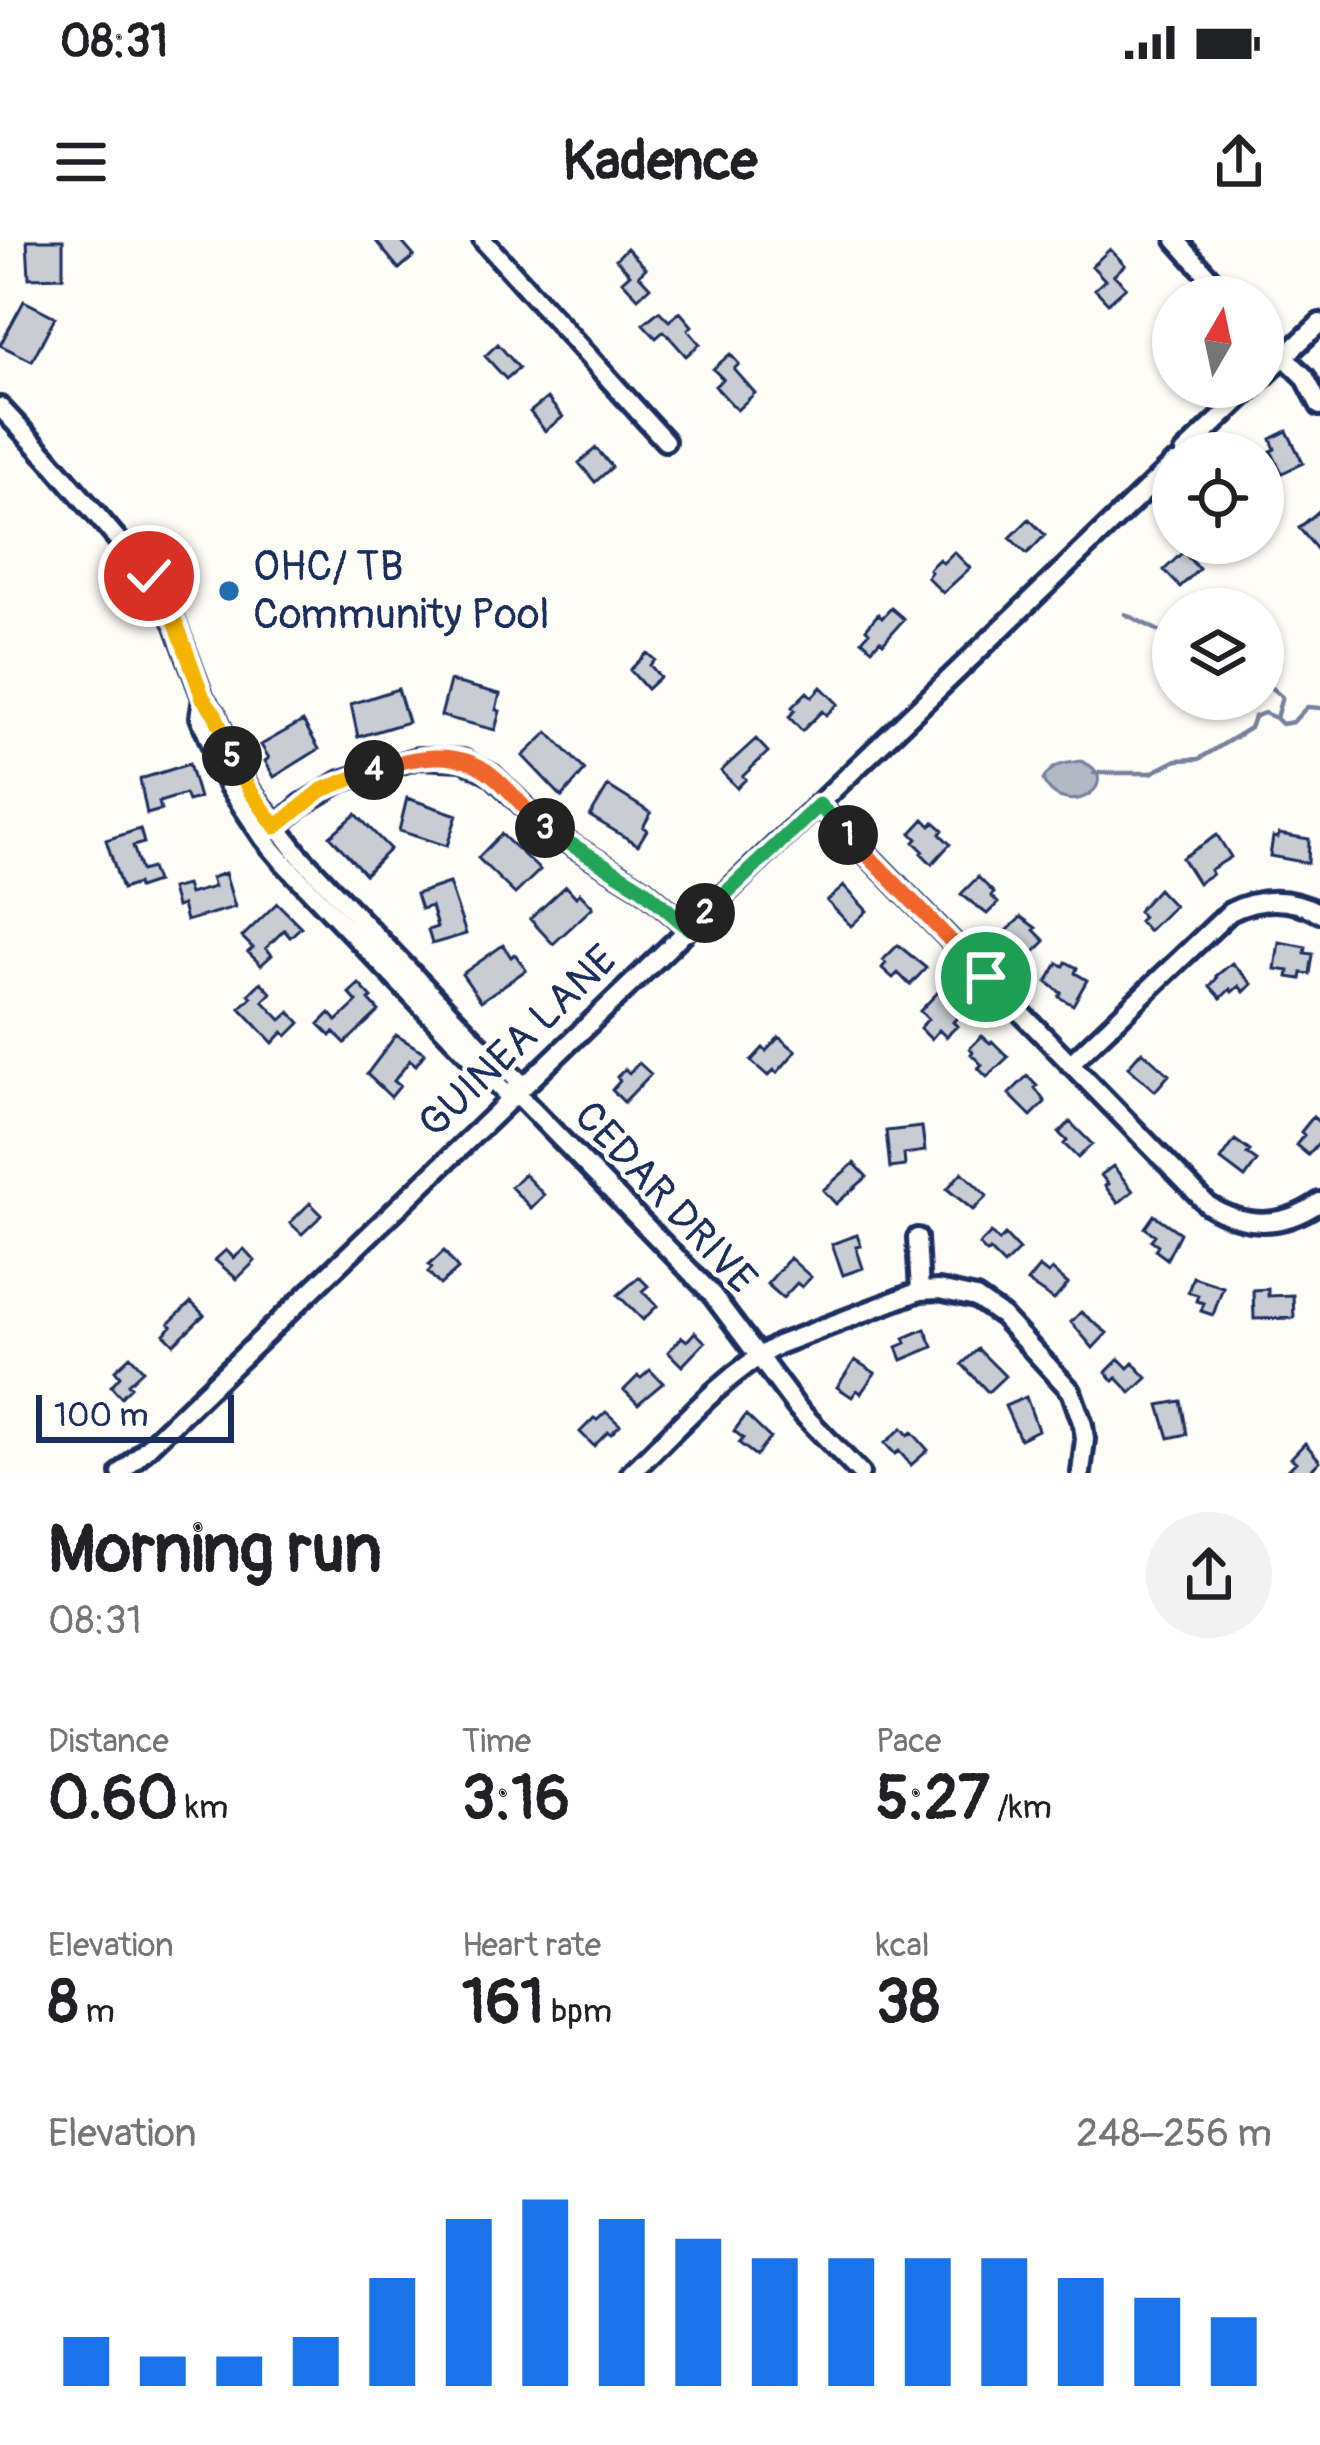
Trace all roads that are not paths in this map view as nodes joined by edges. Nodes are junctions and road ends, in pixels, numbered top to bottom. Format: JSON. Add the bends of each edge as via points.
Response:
{"nodes":[{"id":1,"x":483,"y":240,"type":"edge"},
{"id":2,"x":1177,"y":240,"type":"edge"},
{"id":3,"x":1209,"y":276,"type":"edge"},
{"id":4,"x":1320,"y":322,"type":"edge"},
{"id":5,"x":1284,"y":357,"type":"joint"},
{"id":6,"x":1320,"y":406,"type":"edge"},
{"id":7,"x":0,"y":407,"type":"edge"},
{"id":8,"x":1231,"y":408,"type":"edge"},
{"id":9,"x":1206,"y":432,"type":"edge"},
{"id":10,"x":665,"y":441,"type":"dead end"},
{"id":11,"x":1152,"y":484,"type":"edge"},
{"id":12,"x":819,"y":805,"type":"junction"},
{"id":13,"x":270,"y":833,"type":"junction"},
{"id":14,"x":1320,"y":913,"type":"edge"},
{"id":15,"x":689,"y":928,"type":"junction"},
{"id":16,"x":1070,"y":1064,"type":"junction"},
{"id":17,"x":516,"y":1093,"type":"junction"},
{"id":18,"x":1320,"y":1202,"type":"edge"},
{"id":19,"x":916,"y":1238,"type":"dead end"},
{"id":20,"x":920,"y":1291,"type":"junction"},
{"id":21,"x":758,"y":1356,"type":"junction"},
{"id":22,"x":121,"y":1473,"type":"edge"},
{"id":23,"x":631,"y":1473,"type":"edge"},
{"id":24,"x":860,"y":1473,"type":"edge"},
{"id":25,"x":1081,"y":1473,"type":"edge"}],
"edges":[{"from":1,"to":10,"type":"street"},
{"from":2,"to":3,"type":"street"},
{"from":4,"to":5,"type":"street"},
{"from":5,"to":6,"type":"street"},
{"from":7,"to":13,"type":"street","via":[[149,576]]},
{"from":8,"to":9,"type":"street"},
{"from":11,"to":12,"type":"street","name":"GUINEA LANE"},
{"from":12,"to":15,"type":"street","name":"GUINEA LANE"},
{"from":12,"to":16,"type":"street"},
{"from":13,"to":15,"type":"street","via":[[340,781],[418,758],[463,760]]},
{"from":13,"to":17,"type":"street","name":"CEDAR DRIVE","via":[[463,1038],[519,1081]]},
{"from":14,"to":16,"type":"street","via":[[1270,900],[1230,912]]},
{"from":15,"to":17,"type":"street","name":"GUINEA LANE"},
{"from":16,"to":18,"type":"street","via":[[1224,1215],[1273,1222]]},
{"from":17,"to":21,"type":"street","name":"CEDAR DRIVE","via":[[710,1293]]},
{"from":17,"to":22,"type":"street","name":"GUINEA LANE"},
{"from":19,"to":20,"type":"street"},
{"from":20,"to":21,"type":"street","name":"CEDAR DRIVE"},
{"from":20,"to":25,"type":"street","via":[[958,1292],[987,1304],[1062,1379],[1083,1425]]},
{"from":21,"to":23,"type":"street"},
{"from":21,"to":24,"type":"street","name":"CEDAR DRIVE"}]}
